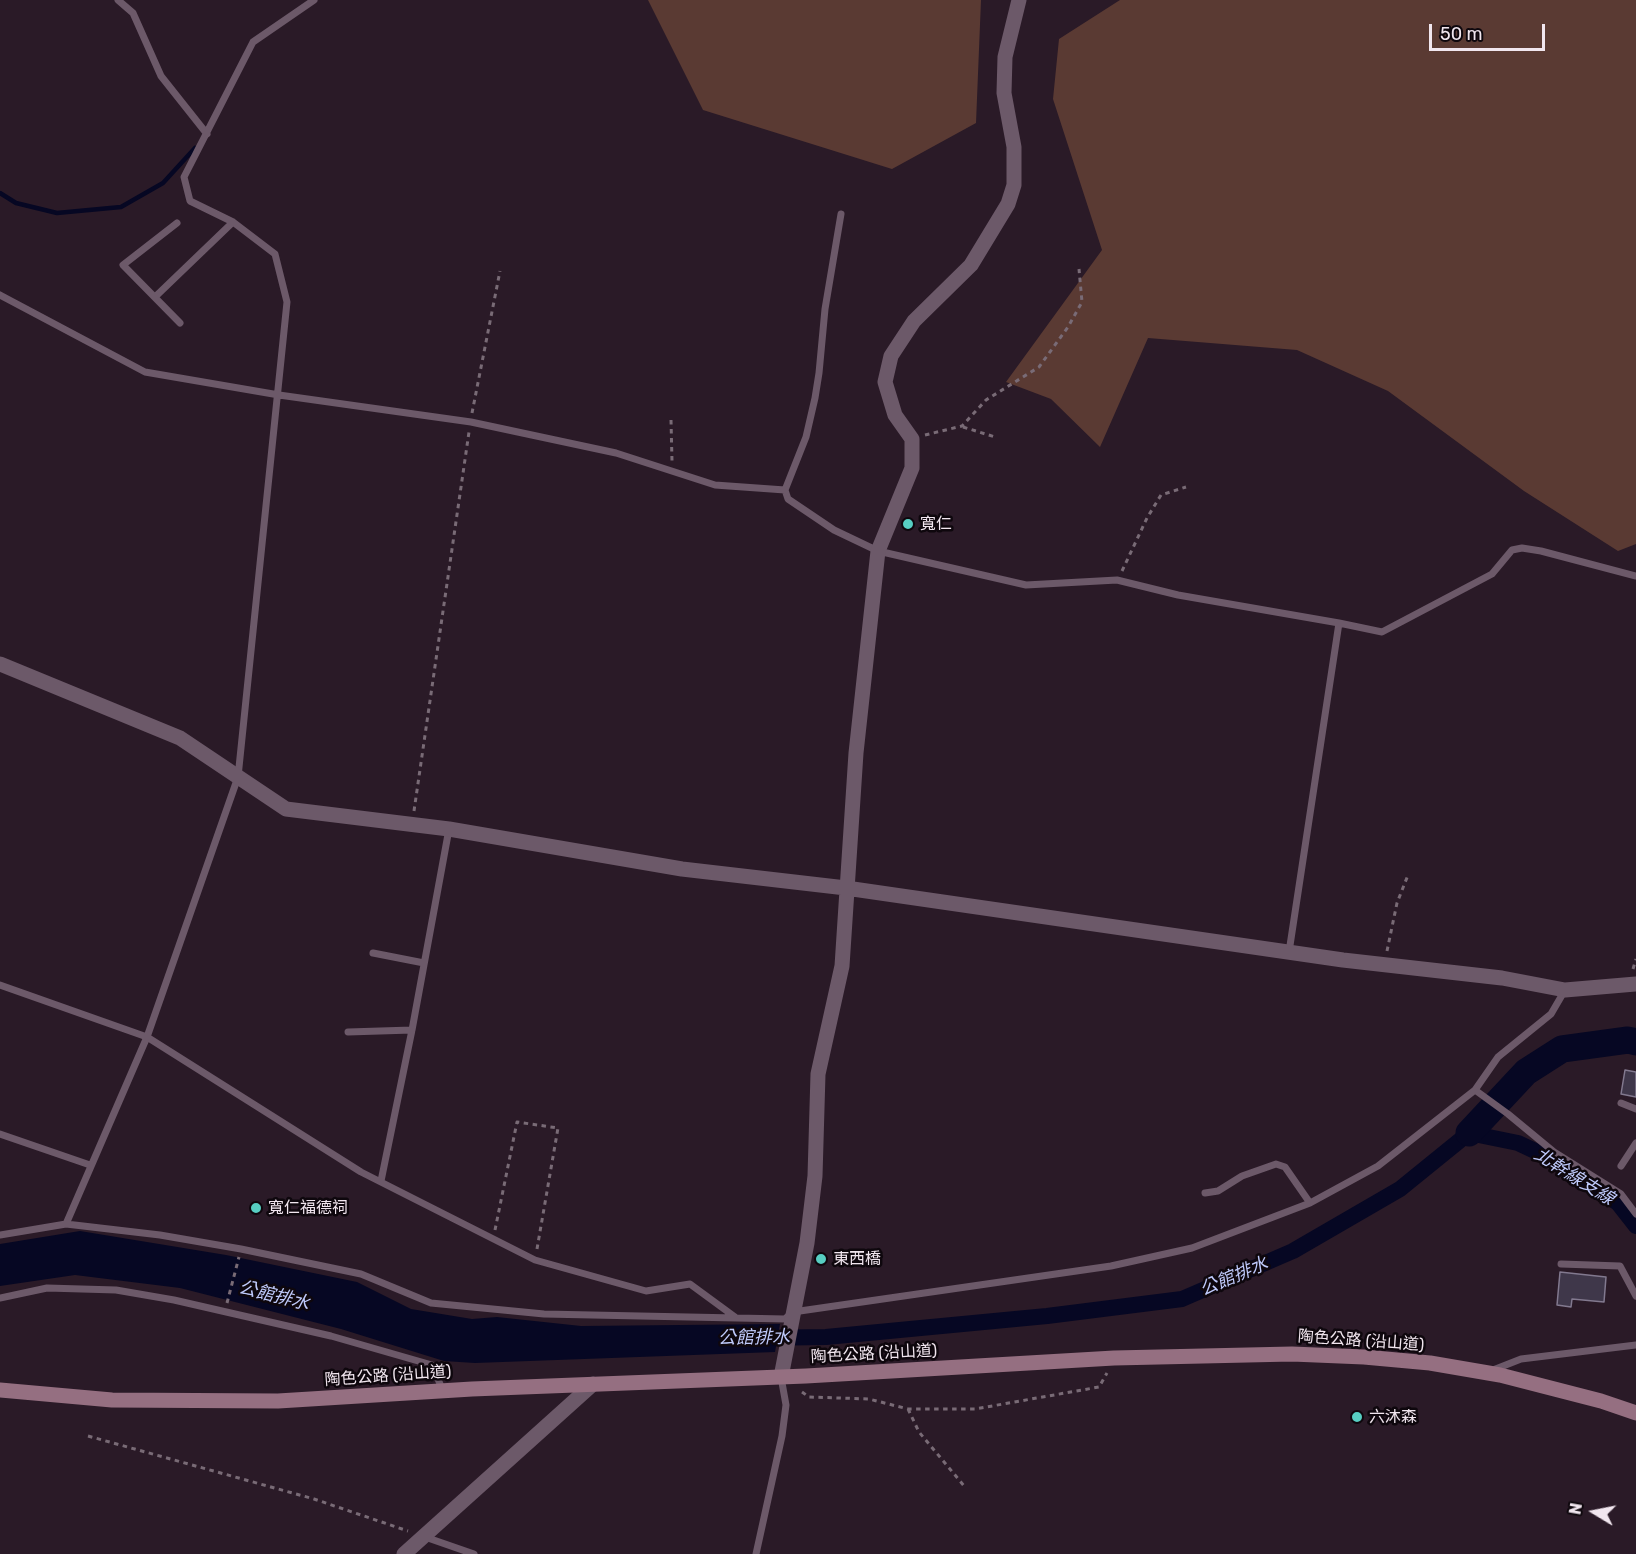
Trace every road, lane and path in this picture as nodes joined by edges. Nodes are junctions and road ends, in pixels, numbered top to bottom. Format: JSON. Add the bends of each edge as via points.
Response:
{"nodes":[{"id":1,"x":118,"y":0,"type":"edge"},
{"id":2,"x":314,"y":0,"type":"edge"},
{"id":3,"x":1018,"y":0,"type":"edge"},
{"id":4,"x":207,"y":134,"type":"junction"},
{"id":5,"x":841,"y":214,"type":"dead end"},
{"id":6,"x":177,"y":222,"type":"dead end"},
{"id":7,"x":233,"y":222,"type":"junction"},
{"id":8,"x":1079,"y":269,"type":"dead end"},
{"id":9,"x":500,"y":271,"type":"dead end"},
{"id":10,"x":0,"y":295,"type":"edge"},
{"id":11,"x":155,"y":297,"type":"junction"},
{"id":12,"x":180,"y":323,"type":"dead end"},
{"id":13,"x":279,"y":395,"type":"junction"},
{"id":14,"x":671,"y":420,"type":"dead end"},
{"id":15,"x":471,"y":422,"type":"junction"},
{"id":16,"x":962,"y":426,"type":"junction"},
{"id":17,"x":995,"y":437,"type":"dead end"},
{"id":18,"x":912,"y":439,"type":"junction"},
{"id":19,"x":672,"y":471,"type":"junction"},
{"id":20,"x":1186,"y":487,"type":"dead end"},
{"id":21,"x":785,"y":490,"type":"junction"},
{"id":22,"x":878,"y":551,"type":"junction"},
{"id":23,"x":1636,"y":576,"type":"edge"},
{"id":24,"x":1117,"y":580,"type":"junction"},
{"id":25,"x":1339,"y":623,"type":"junction"},
{"id":26,"x":0,"y":664,"type":"edge"},
{"id":27,"x":238,"y":777,"type":"junction"},
{"id":28,"x":412,"y":825,"type":"junction"},
{"id":29,"x":449,"y":829,"type":"junction"},
{"id":30,"x":1408,"y":875,"type":"dead end"},
{"id":31,"x":846,"y":888,"type":"junction"},
{"id":32,"x":1289,"y":952,"type":"junction"},
{"id":33,"x":373,"y":953,"type":"dead end"},
{"id":34,"x":424,"y":963,"type":"junction"},
{"id":35,"x":1384,"y":964,"type":"junction"},
{"id":36,"x":1636,"y":984,"type":"edge"},
{"id":37,"x":0,"y":985,"type":"edge"},
{"id":38,"x":1565,"y":990,"type":"junction"},
{"id":39,"x":412,"y":1030,"type":"junction"},
{"id":40,"x":348,"y":1032,"type":"dead end"},
{"id":41,"x":147,"y":1037,"type":"junction"},
{"id":42,"x":1475,"y":1090,"type":"junction"},
{"id":43,"x":1621,"y":1103,"type":"dead end"},
{"id":44,"x":1636,"y":1109,"type":"edge"},
{"id":45,"x":0,"y":1134,"type":"edge"},
{"id":46,"x":1636,"y":1143,"type":"edge"},
{"id":47,"x":90,"y":1165,"type":"junction"},
{"id":48,"x":1621,"y":1167,"type":"dead end"},
{"id":49,"x":381,"y":1181,"type":"junction"},
{"id":50,"x":1205,"y":1193,"type":"dead end"},
{"id":51,"x":1310,"y":1203,"type":"junction"},
{"id":52,"x":1636,"y":1214,"type":"edge"},
{"id":53,"x":66,"y":1224,"type":"junction"},
{"id":54,"x":0,"y":1235,"type":"edge"},
{"id":55,"x":494,"y":1238,"type":"junction"},
{"id":56,"x":241,"y":1249,"type":"junction"},
{"id":57,"x":535,"y":1260,"type":"junction"},
{"id":58,"x":1561,"y":1264,"type":"dead end"},
{"id":59,"x":1636,"y":1296,"type":"edge"},
{"id":60,"x":0,"y":1298,"type":"edge"},
{"id":61,"x":225,"y":1311,"type":"junction"},
{"id":62,"x":793,"y":1312,"type":"junction"},
{"id":63,"x":736,"y":1318,"type":"junction"},
{"id":64,"x":1636,"y":1345,"type":"edge"},
{"id":65,"x":1114,"y":1358,"type":"junction"},
{"id":66,"x":1485,"y":1373,"type":"junction"},
{"id":67,"x":781,"y":1377,"type":"junction"},
{"id":68,"x":593,"y":1384,"type":"junction"},
{"id":69,"x":0,"y":1390,"type":"edge"},
{"id":70,"x":443,"y":1391,"type":"junction"},
{"id":71,"x":908,"y":1409,"type":"junction"},
{"id":72,"x":1636,"y":1413,"type":"edge"},
{"id":73,"x":88,"y":1436,"type":"dead end"},
{"id":74,"x":965,"y":1487,"type":"dead end"},
{"id":75,"x":423,"y":1536,"type":"junction"},
{"id":76,"x":404,"y":1554,"type":"edge"},
{"id":77,"x":474,"y":1554,"type":"edge"},
{"id":78,"x":756,"y":1554,"type":"edge"}],
"edges":[{"from":1,"to":4,"type":"lane","via":[[133,13],[161,76]]},
{"from":2,"to":4,"type":"lane","via":[[253,42]]},
{"from":3,"to":18,"type":"street","via":[[1005,57],[1004,93],[1014,147],[1014,185],[1008,204],[971,265],[914,321],[891,356],[885,382],[896,415]]},
{"from":4,"to":7,"type":"lane","via":[[184,177],[190,201]]},
{"from":5,"to":21,"type":"lane","via":[[814,398],[806,437]]},
{"from":6,"to":11,"type":"lane","via":[[123,265]]},
{"from":7,"to":11,"type":"lane"},
{"from":7,"to":13,"type":"lane","via":[[275,254],[287,302]]},
{"from":8,"to":16,"type":"path","via":[[1082,302],[1039,367],[986,399]]},
{"from":9,"to":15,"type":"path"},
{"from":10,"to":13,"type":"lane","via":[[145,372]]},
{"from":11,"to":12,"type":"lane"},
{"from":13,"to":15,"type":"lane"},
{"from":13,"to":27,"type":"lane"},
{"from":14,"to":19,"type":"path"},
{"from":15,"to":19,"type":"lane","via":[[616,453]]},
{"from":15,"to":28,"type":"path"},
{"from":16,"to":17,"type":"path"},
{"from":16,"to":18,"type":"path"},
{"from":18,"to":22,"type":"street","via":[[912,468]]},
{"from":19,"to":21,"type":"lane","via":[[715,485]]},
{"from":20,"to":24,"type":"path","via":[[1161,495]]},
{"from":21,"to":22,"type":"lane","via":[[788,499],[834,530]]},
{"from":22,"to":24,"type":"lane","via":[[1026,585]]},
{"from":22,"to":31,"type":"street"},
{"from":23,"to":25,"type":"lane","via":[[1522,548],[1512,550],[1492,574],[1382,632]]},
{"from":24,"to":25,"type":"lane","via":[[1178,595]]},
{"from":25,"to":32,"type":"lane"},
{"from":26,"to":27,"type":"street","via":[[180,738]]},
{"from":27,"to":28,"type":"street","via":[[286,808]]},
{"from":27,"to":41,"type":"lane"},
{"from":28,"to":29,"type":"street"},
{"from":29,"to":31,"type":"street","via":[[682,868]]},
{"from":29,"to":34,"type":"lane"},
{"from":30,"to":35,"type":"path","via":[[1397,903]]},
{"from":31,"to":32,"type":"street"},
{"from":31,"to":62,"type":"street","via":[[842,966],[818,1074],[815,1176]]},
{"from":32,"to":35,"type":"street"},
{"from":33,"to":34,"type":"lane"},
{"from":34,"to":39,"type":"lane"},
{"from":35,"to":38,"type":"street"},
{"from":36,"to":38,"type":"street"},
{"from":37,"to":41,"type":"lane"},
{"from":38,"to":42,"type":"lane","via":[[1551,1014],[1498,1058]]},
{"from":39,"to":40,"type":"lane"},
{"from":39,"to":49,"type":"lane"},
{"from":41,"to":47,"type":"lane"},
{"from":41,"to":49,"type":"lane"},
{"from":42,"to":51,"type":"lane","via":[[1378,1166]]},
{"from":42,"to":52,"type":"lane","via":[[1554,1152],[1622,1194]]},
{"from":43,"to":44,"type":"lane"},
{"from":45,"to":47,"type":"lane"},
{"from":46,"to":48,"type":"lane"},
{"from":47,"to":53,"type":"lane"},
{"from":49,"to":55,"type":"lane"},
{"from":50,"to":51,"type":"lane","via":[[1218,1191],[1242,1176],[1276,1164],[1285,1167]]},
{"from":51,"to":62,"type":"lane","via":[[1192,1248],[1111,1266]]},
{"from":53,"to":54,"type":"lane"},
{"from":53,"to":56,"type":"lane"},
{"from":55,"to":57,"type":"lane"},
{"from":55,"to":57,"type":"path","via":[[517,1122],[558,1128]]},
{"from":56,"to":61,"type":"path"},
{"from":56,"to":63,"type":"lane","via":[[361,1274],[431,1303],[544,1314]]},
{"from":57,"to":63,"type":"lane","via":[[646,1291],[690,1284]]},
{"from":58,"to":59,"type":"lane","via":[[1620,1266]]},
{"from":60,"to":61,"type":"lane","via":[[47,1288],[116,1290]]},
{"from":61,"to":70,"type":"lane","via":[[432,1365]]},
{"from":62,"to":63,"type":"lane","via":[[785,1319]]},
{"from":62,"to":67,"type":"street"},
{"from":64,"to":66,"type":"lane","via":[[1521,1359]]},
{"from":65,"to":66,"type":"main road","name":"陶色公路 (沿山道)","via":[[1292,1354],[1430,1363]]},
{"from":65,"to":67,"type":"main road","name":"陶色公路 (沿山道)"},
{"from":65,"to":71,"type":"path","via":[[1099,1387],[975,1409]]},
{"from":66,"to":72,"type":"main road","name":"陶色公路 (沿山道)"},
{"from":67,"to":68,"type":"main road","name":"陶色公路 (沿山道)"},
{"from":67,"to":71,"type":"path","via":[[809,1397],[869,1399]]},
{"from":67,"to":78,"type":"lane","via":[[786,1405],[782,1436]]},
{"from":68,"to":70,"type":"main road","name":"陶色公路 (沿山道)"},
{"from":68,"to":75,"type":"street"},
{"from":69,"to":70,"type":"main road","name":"陶色公路 (沿山道)","via":[[112,1400],[278,1401]]},
{"from":71,"to":74,"type":"path","via":[[919,1432]]},
{"from":73,"to":75,"type":"path","via":[[314,1499]]},
{"from":75,"to":76,"type":"street"},
{"from":75,"to":77,"type":"lane"}]}
